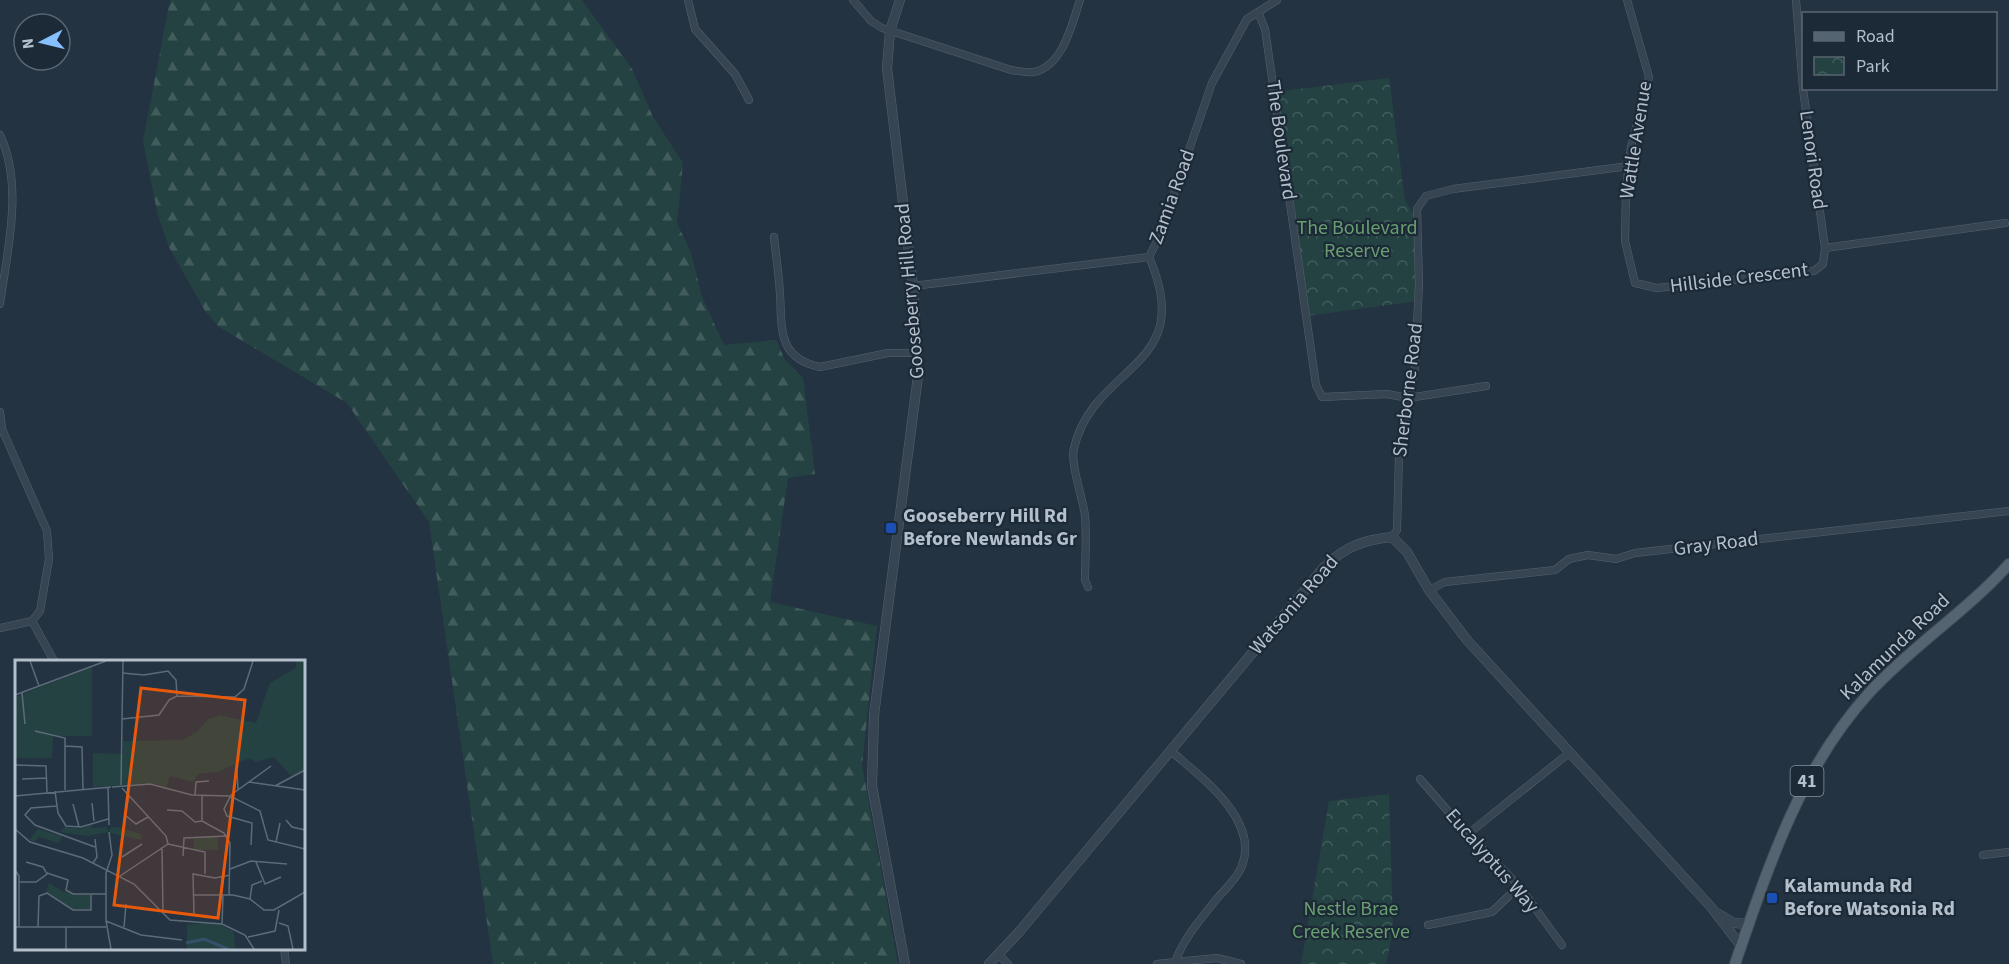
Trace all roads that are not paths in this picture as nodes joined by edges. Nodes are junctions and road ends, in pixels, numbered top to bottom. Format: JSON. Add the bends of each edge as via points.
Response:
{"nodes":[{"id":1,"x":688,"y":0,"type":"edge"},
{"id":2,"x":853,"y":0,"type":"edge"},
{"id":3,"x":900,"y":0,"type":"edge"},
{"id":4,"x":1080,"y":0,"type":"edge"},
{"id":5,"x":1277,"y":0,"type":"edge"},
{"id":6,"x":1627,"y":0,"type":"edge"},
{"id":7,"x":1796,"y":0,"type":"edge"},
{"id":8,"x":1258,"y":12,"type":"junction"},
{"id":9,"x":890,"y":31,"type":"junction"},
{"id":10,"x":1802,"y":53,"type":"edge"},
{"id":11,"x":1806,"y":90,"type":"edge"},
{"id":12,"x":749,"y":100,"type":"dead end"},
{"id":13,"x":0,"y":135,"type":"edge"},
{"id":14,"x":1629,"y":166,"type":"junction"},
{"id":15,"x":2005,"y":223,"type":"dead end"},
{"id":16,"x":774,"y":237,"type":"dead end"},
{"id":17,"x":1825,"y":248,"type":"junction"},
{"id":18,"x":1149,"y":257,"type":"junction"},
{"id":19,"x":1635,"y":283,"type":"joint"},
{"id":20,"x":913,"y":286,"type":"junction"},
{"id":21,"x":0,"y":304,"type":"edge"},
{"id":22,"x":918,"y":353,"type":"junction"},
{"id":23,"x":1486,"y":386,"type":"dead end"},
{"id":24,"x":1408,"y":398,"type":"junction"},
{"id":25,"x":0,"y":412,"type":"edge"},
{"id":26,"x":2009,"y":511,"type":"edge"},
{"id":27,"x":1392,"y":537,"type":"junction"},
{"id":28,"x":2009,"y":564,"type":"edge"},
{"id":29,"x":1088,"y":587,"type":"dead end"},
{"id":30,"x":1429,"y":590,"type":"junction"},
{"id":31,"x":32,"y":621,"type":"junction"},
{"id":32,"x":0,"y":628,"type":"edge"},
{"id":33,"x":53,"y":660,"type":"edge"},
{"id":34,"x":1170,"y":750,"type":"junction"},
{"id":35,"x":1569,"y":753,"type":"junction"},
{"id":36,"x":1420,"y":779,"type":"dead end"},
{"id":37,"x":1468,"y":834,"type":"junction"},
{"id":38,"x":2009,"y":852,"type":"edge"},
{"id":39,"x":1983,"y":855,"type":"dead end"},
{"id":40,"x":1519,"y":886,"type":"junction"},
{"id":41,"x":895,"y":904,"type":"junction"},
{"id":42,"x":1711,"y":907,"type":"junction"},
{"id":43,"x":1748,"y":924,"type":"junction"},
{"id":44,"x":1428,"y":925,"type":"dead end"},
{"id":45,"x":1562,"y":945,"type":"dead end"},
{"id":46,"x":1741,"y":946,"type":"junction"},
{"id":47,"x":284,"y":949,"type":"edge"},
{"id":48,"x":998,"y":954,"type":"junction"},
{"id":49,"x":1175,"y":962,"type":"junction"},
{"id":50,"x":286,"y":964,"type":"edge"},
{"id":51,"x":905,"y":964,"type":"edge"},
{"id":52,"x":911,"y":964,"type":"edge"},
{"id":53,"x":988,"y":964,"type":"edge"},
{"id":54,"x":1008,"y":964,"type":"edge"},
{"id":55,"x":1157,"y":964,"type":"edge"},
{"id":56,"x":1241,"y":964,"type":"edge"},
{"id":57,"x":1735,"y":964,"type":"edge"}],
"edges":[{"from":1,"to":12,"type":"street","via":[[695,29],[735,74]]},
{"from":2,"to":9,"type":"street","via":[[876,26]]},
{"from":3,"to":9,"type":"street","name":"Gooseberry Hill Road"},
{"from":4,"to":9,"type":"street","via":[[1070,33],[1051,65],[1033,72],[1011,70]]},
{"from":5,"to":8,"type":"street","name":"Zamia Road"},
{"from":6,"to":14,"type":"street","name":"Wattle Avenue","via":[[1648,77]]},
{"from":7,"to":10,"type":"street","name":"Lenori Road"},
{"from":8,"to":18,"type":"street","name":"Zamia Road","via":[[1247,19],[1212,83],[1160,237]]},
{"from":8,"to":24,"type":"street","name":"The Boulevard","via":[[1265,29],[1316,385],[1322,397],[1387,394]]},
{"from":9,"to":20,"type":"street","name":"Gooseberry Hill Road","via":[[886,68]]},
{"from":11,"to":17,"type":"street","name":"Lenori Road"},
{"from":13,"to":21,"type":"street","via":[[12,184]]},
{"from":14,"to":19,"type":"street","name":"Wattle Avenue","via":[[1625,241]]},
{"from":14,"to":24,"type":"street","name":"Sherborne Road","via":[[1426,196],[1418,209],[1416,356]]},
{"from":15,"to":17,"type":"street","name":"Hillside Crescent"},
{"from":16,"to":22,"type":"street","via":[[781,332],[795,357],[820,367],[888,353]]},
{"from":17,"to":19,"type":"street","name":"Hillside Crescent","via":[[1822,264],[1814,271],[1657,288]]},
{"from":18,"to":20,"type":"street","name":"Zamia Road"},
{"from":18,"to":29,"type":"street","via":[[1161,284],[1163,320],[1152,348],[1089,411],[1073,450],[1085,517]]},
{"from":20,"to":22,"type":"street","name":"Gooseberry Hill Road"},
{"from":22,"to":41,"type":"street","name":"Gooseberry Hill Road","via":[[917,394],[871,739],[872,786]]},
{"from":23,"to":24,"type":"street"},
{"from":24,"to":27,"type":"street","name":"Sherborne Road","via":[[1399,455],[1399,518]]},
{"from":25,"to":31,"type":"street","via":[[2,429],[47,531],[49,559],[44,590],[40,611]]},
{"from":26,"to":30,"type":"street","name":"Gray Road","via":[[1616,559],[1588,555],[1569,559],[1558,568],[1445,582]]},
{"from":27,"to":30,"type":"street","via":[[1407,552]]},
{"from":27,"to":34,"type":"street","name":"Watsonia Road","via":[[1365,540],[1341,551],[1325,566]]},
{"from":28,"to":43,"type":"main road","name":"Kalamunda Road","number":"41","via":[[1870,693],[1835,736],[1796,801]]},
{"from":30,"to":35,"type":"street","via":[[1467,640]]},
{"from":31,"to":32,"type":"street"},
{"from":31,"to":33,"type":"street"},
{"from":34,"to":48,"type":"street","name":"Watsonia Road"},
{"from":34,"to":49,"type":"street","via":[[1226,799],[1241,829],[1245,852],[1240,869],[1182,943]]},
{"from":35,"to":37,"type":"street"},
{"from":35,"to":42,"type":"street"},
{"from":36,"to":37,"type":"street","name":"Eucalyptus Way"},
{"from":37,"to":40,"type":"street","name":"Eucalyptus Way"},
{"from":38,"to":39,"type":"street"},
{"from":40,"to":44,"type":"street","via":[[1492,912]]},
{"from":40,"to":45,"type":"street","name":"Eucalyptus Way"},
{"from":41,"to":51,"type":"street","name":"Gooseberry Hill Road"},
{"from":41,"to":52,"type":"street","name":"Gooseberry Hill Road"},
{"from":42,"to":43,"type":"street","via":[[1734,923]]},
{"from":42,"to":46,"type":"street"},
{"from":43,"to":46,"type":"main road","name":"Kalamunda Road","number":"41"},
{"from":46,"to":57,"type":"main road","name":"Kalamunda Road","number":"41"},
{"from":47,"to":50,"type":"street"},
{"from":48,"to":53,"type":"street","name":"Watsonia Road"},
{"from":48,"to":54,"type":"street"},
{"from":49,"to":55,"type":"street"},
{"from":49,"to":56,"type":"street","via":[[1217,958]]}]}
